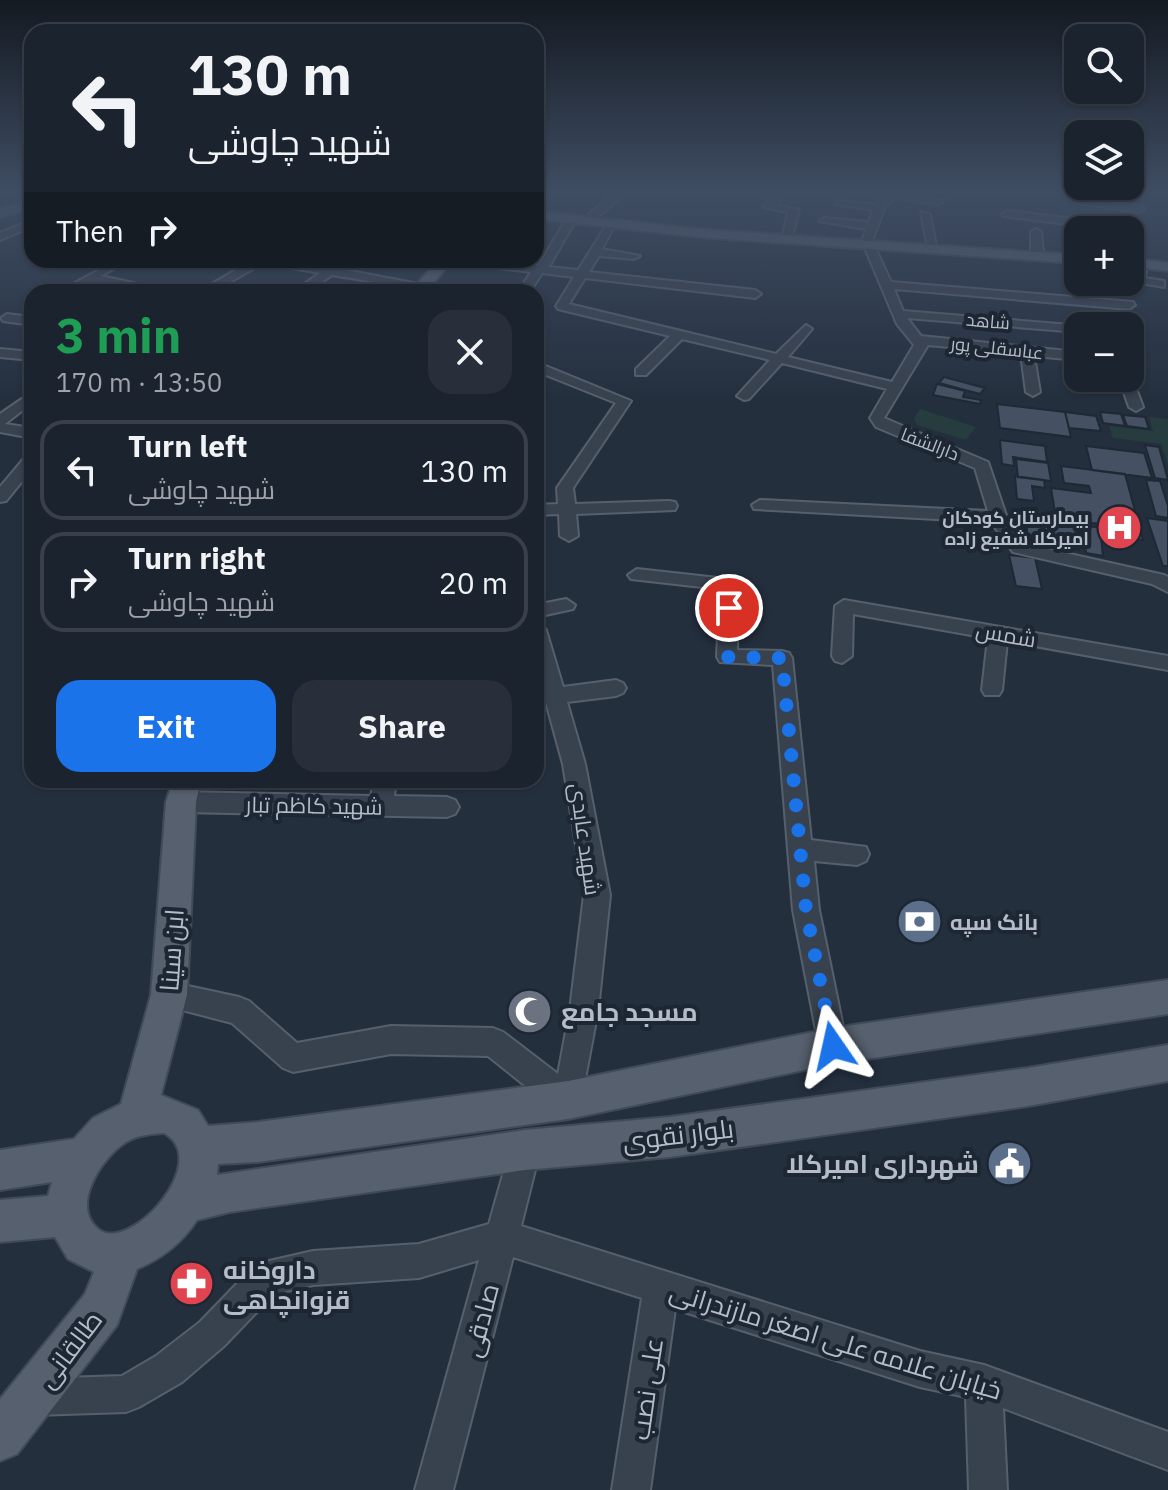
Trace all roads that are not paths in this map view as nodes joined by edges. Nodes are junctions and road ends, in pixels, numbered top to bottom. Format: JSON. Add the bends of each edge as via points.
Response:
{"nodes":[{"id":1,"x":592,"y":261,"type":"edge"},
{"id":2,"x":876,"y":261,"type":"edge"},
{"id":3,"x":1144,"y":262,"type":"edge"},
{"id":4,"x":1168,"y":264,"type":"edge"},
{"id":5,"x":108,"y":268,"type":"edge"},
{"id":6,"x":248,"y":268,"type":"edge"},
{"id":7,"x":307,"y":268,"type":"edge"},
{"id":8,"x":335,"y":268,"type":"edge"},
{"id":9,"x":439,"y":268,"type":"edge"},
{"id":10,"x":532,"y":268,"type":"edge"},
{"id":11,"x":541,"y":269,"type":"junction"},
{"id":12,"x":671,"y":270,"type":"dead end"},
{"id":13,"x":329,"y":272,"type":"junction"},
{"id":14,"x":585,"y":272,"type":"junction"},
{"id":15,"x":719,"y":273,"type":"dead end"},
{"id":16,"x":90,"y":278,"type":"junction"},
{"id":17,"x":1144,"y":281,"type":"edge"},
{"id":18,"x":662,"y":282,"type":"junction"},
{"id":19,"x":79,"y":284,"type":"edge"},
{"id":20,"x":124,"y":284,"type":"edge"},
{"id":21,"x":218,"y":284,"type":"edge"},
{"id":22,"x":311,"y":284,"type":"edge"},
{"id":23,"x":394,"y":284,"type":"edge"},
{"id":24,"x":425,"y":284,"type":"edge"},
{"id":25,"x":530,"y":284,"type":"edge"},
{"id":26,"x":1160,"y":284,"type":"dead end"},
{"id":27,"x":685,"y":285,"type":"junction"},
{"id":28,"x":888,"y":285,"type":"junction"},
{"id":29,"x":708,"y":288,"type":"junction"},
{"id":30,"x":740,"y":292,"type":"junction"},
{"id":31,"x":755,"y":294,"type":"dead end"},
{"id":32,"x":671,"y":301,"type":"dead end"},
{"id":33,"x":1129,"y":305,"type":"dead end"},
{"id":34,"x":731,"y":307,"type":"dead end"},
{"id":35,"x":643,"y":313,"type":"dead end"},
{"id":36,"x":899,"y":314,"type":"junction"},
{"id":37,"x":7,"y":318,"type":"dead end"},
{"id":38,"x":24,"y":320,"type":"edge"},
{"id":39,"x":630,"y":323,"type":"junction"},
{"id":40,"x":1064,"y":327,"type":"edge"},
{"id":41,"x":806,"y":329,"type":"dead end"},
{"id":42,"x":679,"y":335,"type":"junction"},
{"id":43,"x":614,"y":336,"type":"dead end"},
{"id":44,"x":917,"y":340,"type":"junction"},
{"id":45,"x":1027,"y":351,"type":"junction"},
{"id":46,"x":0,"y":353,"type":"edge"},
{"id":47,"x":24,"y":355,"type":"edge"},
{"id":48,"x":1064,"y":355,"type":"edge"},
{"id":49,"x":776,"y":358,"type":"junction"},
{"id":50,"x":544,"y":369,"type":"edge"},
{"id":51,"x":641,"y":372,"type":"dead end"},
{"id":52,"x":896,"y":387,"type":"junction"},
{"id":53,"x":1033,"y":392,"type":"dead end"},
{"id":54,"x":1131,"y":392,"type":"edge"},
{"id":55,"x":744,"y":396,"type":"dead end"},
{"id":56,"x":24,"y":404,"type":"edge"},
{"id":57,"x":1136,"y":407,"type":"dead end"},
{"id":58,"x":1,"y":428,"type":"edge"},
{"id":59,"x":24,"y":432,"type":"edge"},
{"id":60,"x":24,"y":468,"type":"edge"},
{"id":61,"x":0,"y":497,"type":"edge"},
{"id":62,"x":760,"y":505,"type":"dead end"},
{"id":63,"x":669,"y":506,"type":"dead end"},
{"id":64,"x":567,"y":509,"type":"junction"},
{"id":65,"x":544,"y":510,"type":"edge"},
{"id":66,"x":998,"y":517,"type":"junction"},
{"id":67,"x":569,"y":536,"type":"dead end"},
{"id":68,"x":637,"y":575,"type":"dead end"},
{"id":69,"x":1168,"y":586,"type":"edge"},
{"id":70,"x":566,"y":605,"type":"dead end"},
{"id":71,"x":544,"y":609,"type":"edge"},
{"id":72,"x":998,"y":633,"type":"junction"},
{"id":73,"x":544,"y":656,"type":"edge"},
{"id":74,"x":842,"y":656,"type":"dead end"},
{"id":75,"x":1168,"y":663,"type":"edge"},
{"id":76,"x":616,"y":688,"type":"dead end"},
{"id":77,"x":992,"y":690,"type":"dead end"},
{"id":78,"x":556,"y":696,"type":"junction"},
{"id":79,"x":384,"y":788,"type":"edge"},
{"id":80,"x":184,"y":791,"type":"edge"},
{"id":81,"x":381,"y":806,"type":"junction"},
{"id":82,"x":447,"y":807,"type":"dead end"},
{"id":83,"x":800,"y":849,"type":"junction"},
{"id":84,"x":857,"y":854,"type":"dead end"},
{"id":85,"x":169,"y":995,"type":"junction"},
{"id":86,"x":1168,"y":997,"type":"edge"},
{"id":87,"x":833,"y":1046,"type":"junction"},
{"id":88,"x":1168,"y":1063,"type":"edge"},
{"id":89,"x":568,"y":1100,"type":"junction"},
{"id":90,"x":137,"y":1116,"type":"junction"},
{"id":91,"x":198,"y":1146,"type":"junction"},
{"id":92,"x":525,"y":1150,"type":"junction"},
{"id":93,"x":84,"y":1157,"type":"junction"},
{"id":94,"x":0,"y":1170,"type":"edge"},
{"id":95,"x":188,"y":1202,"type":"junction"},
{"id":96,"x":67,"y":1215,"type":"junction"},
{"id":97,"x":0,"y":1221,"type":"edge"},
{"id":98,"x":502,"y":1237,"type":"junction"},
{"id":99,"x":122,"y":1253,"type":"junction"},
{"id":100,"x":660,"y":1287,"type":"junction"},
{"id":101,"x":984,"y":1383,"type":"junction"},
{"id":102,"x":33,"y":1397,"type":"junction"},
{"id":103,"x":0,"y":1437,"type":"edge"},
{"id":104,"x":1168,"y":1451,"type":"edge"},
{"id":105,"x":434,"y":1490,"type":"edge"},
{"id":106,"x":631,"y":1490,"type":"edge"},
{"id":107,"x":988,"y":1490,"type":"edge"}],
"edges":[{"from":1,"to":14,"type":"street"},
{"from":2,"to":28,"type":"street"},
{"from":3,"to":4,"type":"main road"},
{"from":5,"to":16,"type":"street"},
{"from":6,"to":21,"type":"street"},
{"from":7,"to":13,"type":"street"},
{"from":8,"to":13,"type":"street"},
{"from":9,"to":24,"type":"main road"},
{"from":10,"to":11,"type":"street"},
{"from":11,"to":14,"type":"street"},
{"from":11,"to":25,"type":"street"},
{"from":12,"to":18,"type":"street"},
{"from":13,"to":22,"type":"street"},
{"from":13,"to":23,"type":"street"},
{"from":14,"to":18,"type":"street"},
{"from":14,"to":39,"type":"street","via":[[562,306]]},
{"from":15,"to":29,"type":"street"},
{"from":16,"to":19,"type":"street"},
{"from":16,"to":20,"type":"street"},
{"from":17,"to":26,"type":"street"},
{"from":18,"to":27,"type":"street"},
{"from":27,"to":29,"type":"street"},
{"from":27,"to":32,"type":"street"},
{"from":28,"to":33,"type":"street"},
{"from":28,"to":36,"type":"street"},
{"from":29,"to":30,"type":"street"},
{"from":30,"to":31,"type":"street"},
{"from":30,"to":34,"type":"street"},
{"from":35,"to":39,"type":"street"},
{"from":36,"to":40,"type":"street","name":"شاهد"},
{"from":36,"to":44,"type":"street"},
{"from":37,"to":38,"type":"street"},
{"from":39,"to":42,"type":"street"},
{"from":39,"to":43,"type":"street"},
{"from":41,"to":49,"type":"street"},
{"from":42,"to":49,"type":"street"},
{"from":42,"to":51,"type":"street"},
{"from":44,"to":45,"type":"street","name":"عباسقلی پور"},
{"from":44,"to":52,"type":"street","name":"دارالشفا","via":[[921,345]]},
{"from":45,"to":48,"type":"street","name":"عباسقلی پور"},
{"from":45,"to":53,"type":"street"},
{"from":46,"to":47,"type":"street"},
{"from":49,"to":52,"type":"street"},
{"from":49,"to":55,"type":"street"},
{"from":50,"to":64,"type":"street","via":[[624,401],[565,488]]},
{"from":52,"to":66,"type":"street","name":"دارالشفا","via":[[877,418],[881,424],[982,465]]},
{"from":54,"to":57,"type":"street"},
{"from":56,"to":58,"type":"street"},
{"from":58,"to":59,"type":"street"},
{"from":60,"to":61,"type":"street"},
{"from":62,"to":66,"type":"street"},
{"from":63,"to":64,"type":"street"},
{"from":64,"to":65,"type":"street"},
{"from":64,"to":67,"type":"street"},
{"from":66,"to":69,"type":"street","name":"دارالشفا","via":[[1019,548],[1158,579]]},
{"from":68,"to":83,"type":"street","via":[[729,584],[727,657],[782,658]]},
{"from":70,"to":71,"type":"street"},
{"from":72,"to":74,"type":"street","name":"شمس","via":[[844,606]]},
{"from":72,"to":75,"type":"street","name":"شمس"},
{"from":72,"to":77,"type":"street"},
{"from":73,"to":78,"type":"street","name":"شهید عابدی"},
{"from":76,"to":78,"type":"street"},
{"from":78,"to":89,"type":"street","name":"شهید عابدی","via":[[597,895]]},
{"from":79,"to":81,"type":"street"},
{"from":80,"to":81,"type":"street","name":"شهید کاظم تبار"},
{"from":80,"to":85,"type":"main road","name":"ابن سینا"},
{"from":81,"to":82,"type":"street","name":"شهید کاظم تبار"},
{"from":83,"to":84,"type":"street"},
{"from":83,"to":87,"type":"street","via":[[806,910]]},
{"from":85,"to":89,"type":"street","via":[[239,1011],[293,1058],[391,1040],[493,1042]]},
{"from":85,"to":90,"type":"main road","name":"ابن سینا"},
{"from":86,"to":87,"type":"main road"},
{"from":87,"to":89,"type":"main road"},
{"from":88,"to":92,"type":"main road","name":"بلوار نقوی","via":[[670,1137]]},
{"from":89,"to":91,"type":"main road"},
{"from":90,"to":91,"type":"main road","via":[[164,1114],[186,1124]]},
{"from":90,"to":93,"type":"main road","via":[[108,1131]]},
{"from":91,"to":95,"type":"main road","via":[[198,1173]]},
{"from":92,"to":95,"type":"main road","name":"بلوار نقوی"},
{"from":92,"to":98,"type":"street","name":"صادقی"},
{"from":93,"to":94,"type":"main road"},
{"from":93,"to":96,"type":"main road","via":[[70,1186]]},
{"from":95,"to":99,"type":"main road","via":[[159,1235]]},
{"from":96,"to":97,"type":"main road"},
{"from":96,"to":99,"type":"main road","via":[[73,1234],[86,1247],[103,1254]]},
{"from":98,"to":100,"type":"street","name":"خیابان علامه علی اصغر مازندرانی"},
{"from":98,"to":102,"type":"street","via":[[419,1261],[313,1268],[265,1279],[212,1334],[169,1369],[126,1394]]},
{"from":98,"to":105,"type":"street","name":"صادقی"},
{"from":99,"to":102,"type":"main road","name":"طالقانی","via":[[101,1309]]},
{"from":100,"to":101,"type":"street","name":"خیابان علامه علی اصغر مازندرانی","via":[[920,1369]]},
{"from":100,"to":106,"type":"street","name":"علی نصب"},
{"from":101,"to":104,"type":"street","name":"خیابان علامه علی اصغر مازندرانی"},
{"from":101,"to":107,"type":"street"},
{"from":102,"to":103,"type":"main road","name":"طالقانی"}]}
